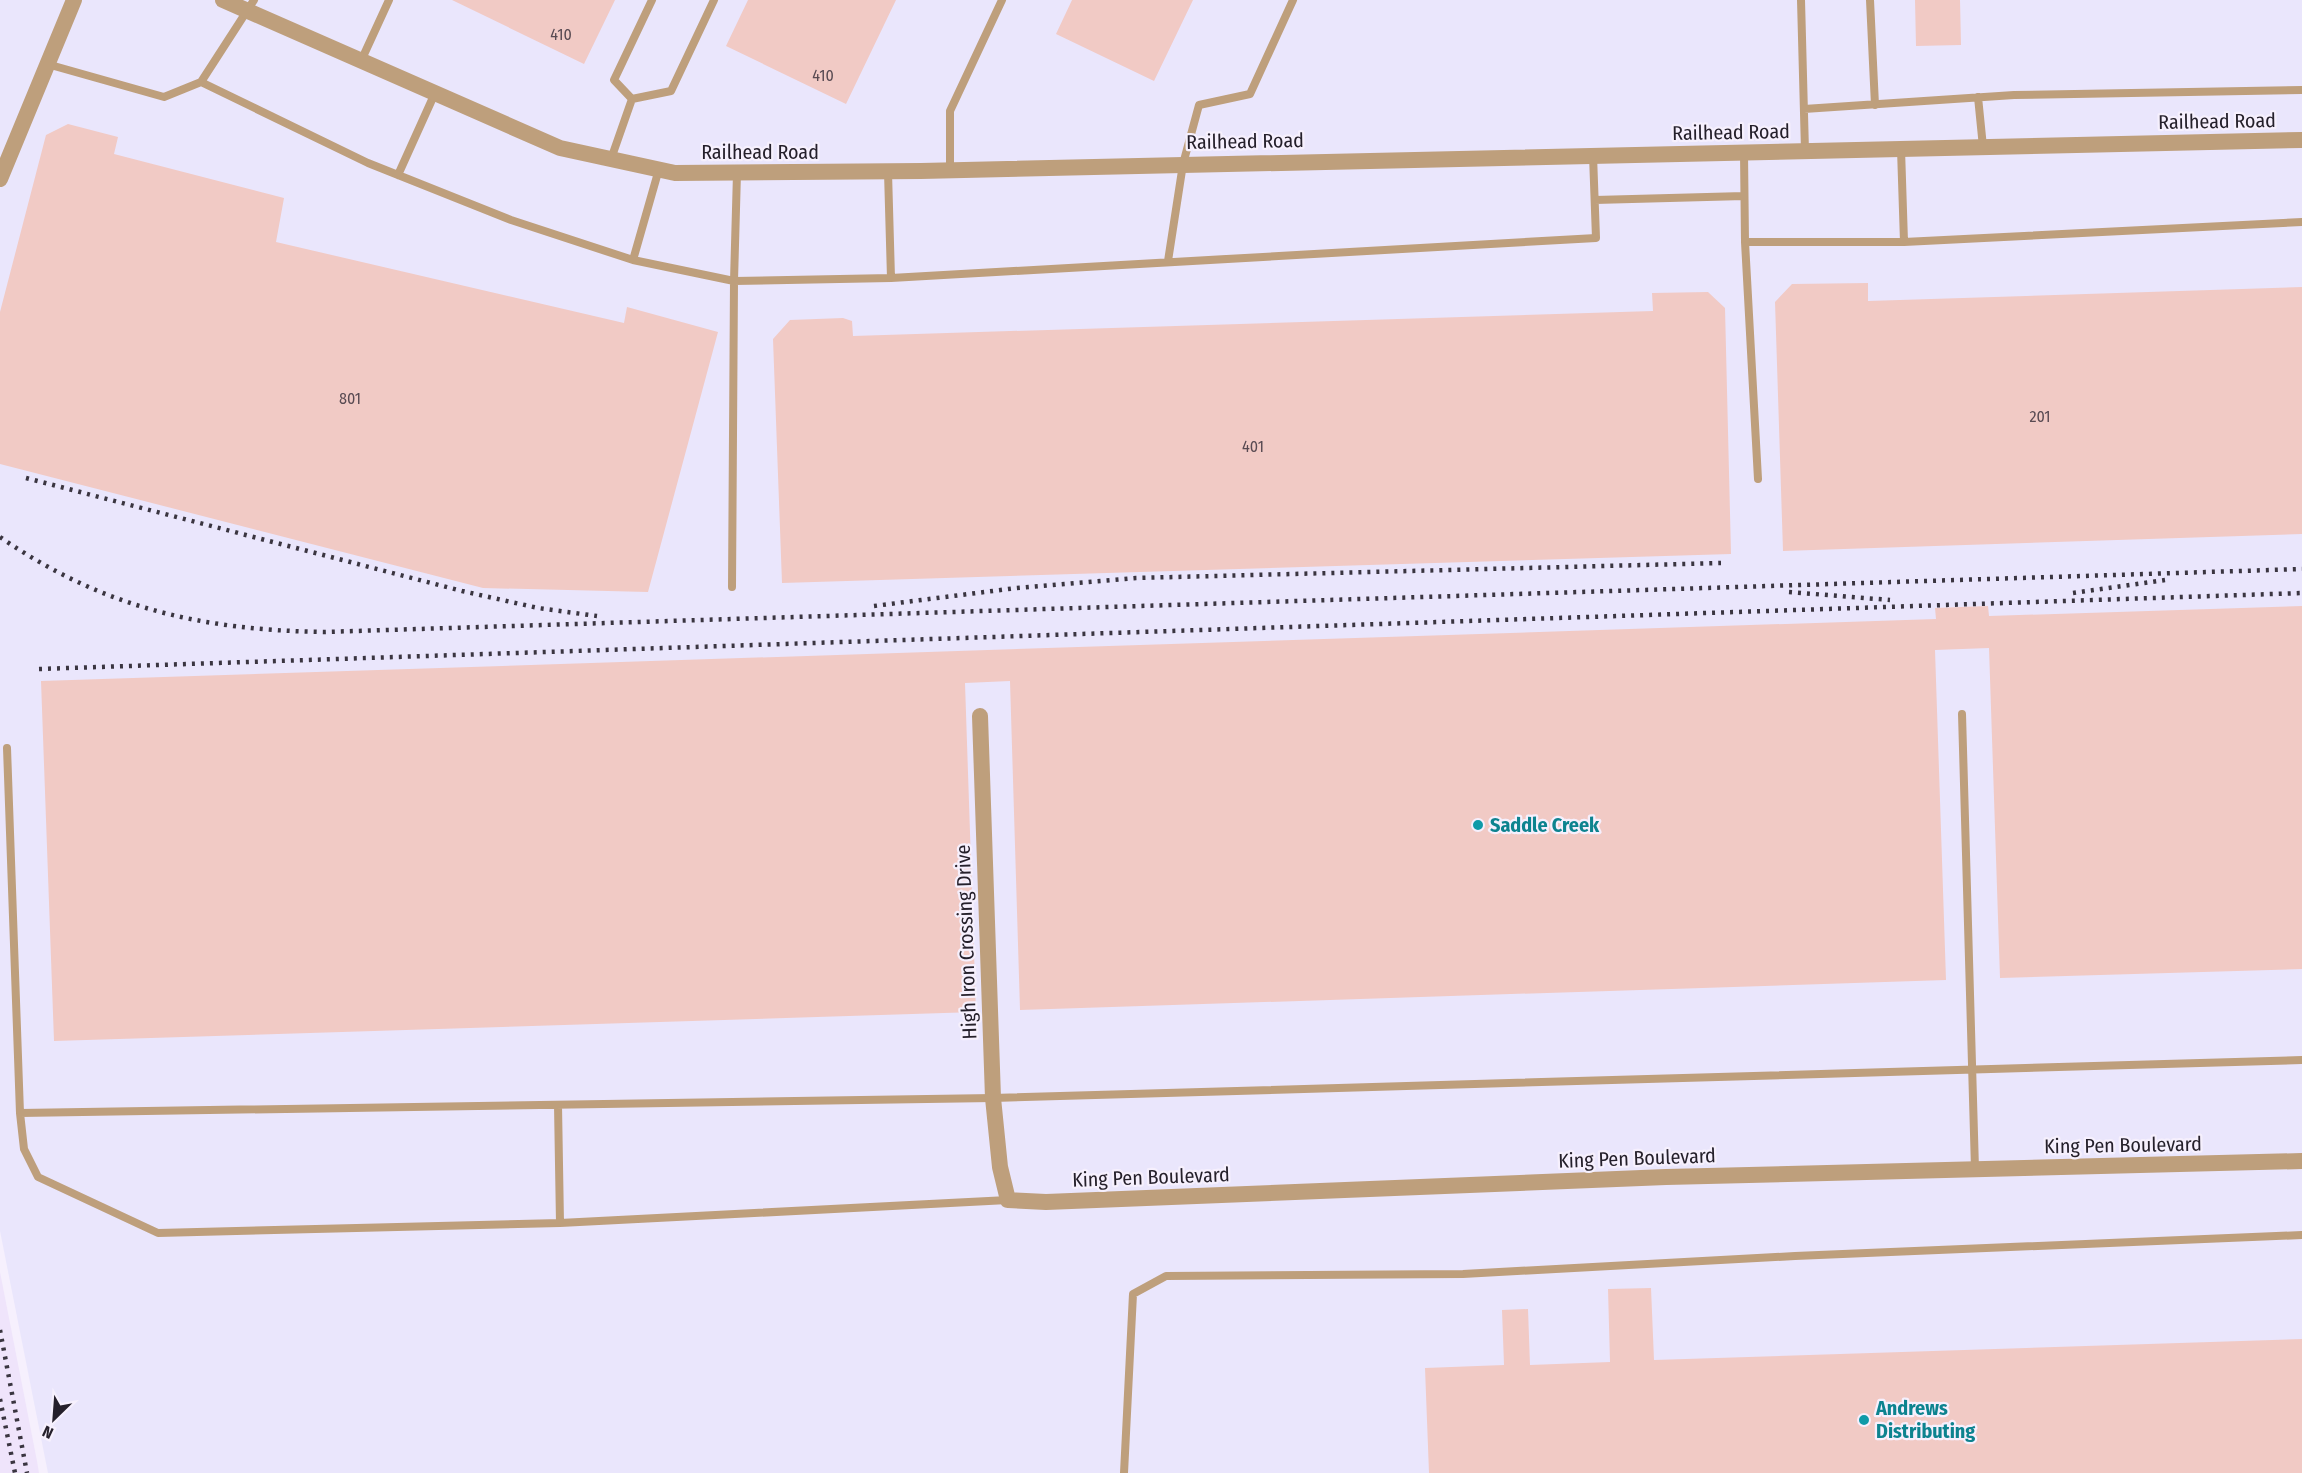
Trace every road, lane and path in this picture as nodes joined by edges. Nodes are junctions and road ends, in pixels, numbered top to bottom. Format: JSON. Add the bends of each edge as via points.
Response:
{"nodes":[{"id":1,"x":74,"y":0,"type":"edge"},
{"id":2,"x":223,"y":0,"type":"edge"},
{"id":3,"x":389,"y":0,"type":"edge"},
{"id":4,"x":652,"y":0,"type":"edge"},
{"id":5,"x":714,"y":0,"type":"edge"},
{"id":6,"x":1002,"y":0,"type":"edge"},
{"id":7,"x":1293,"y":0,"type":"edge"},
{"id":8,"x":1801,"y":0,"type":"edge"},
{"id":9,"x":1870,"y":0,"type":"edge"},
{"id":10,"x":252,"y":6,"type":"edge"},
{"id":11,"x":361,"y":61,"type":"junction"},
{"id":12,"x":47,"y":64,"type":"junction"},
{"id":13,"x":201,"y":82,"type":"junction"},
{"id":14,"x":2302,"y":90,"type":"edge"},
{"id":15,"x":435,"y":93,"type":"junction"},
{"id":16,"x":1978,"y":97,"type":"junction"},
{"id":17,"x":632,"y":99,"type":"junction"},
{"id":18,"x":1875,"y":105,"type":"junction"},
{"id":19,"x":1804,"y":109,"type":"junction"},
{"id":20,"x":2302,"y":140,"type":"edge"},
{"id":21,"x":1983,"y":147,"type":"junction"},
{"id":22,"x":1901,"y":149,"type":"junction"},
{"id":23,"x":1805,"y":151,"type":"junction"},
{"id":24,"x":1744,"y":153,"type":"junction"},
{"id":25,"x":1593,"y":155,"type":"junction"},
{"id":26,"x":611,"y":159,"type":"junction"},
{"id":27,"x":1183,"y":164,"type":"junction"},
{"id":28,"x":659,"y":169,"type":"junction"},
{"id":29,"x":950,"y":170,"type":"junction"},
{"id":30,"x":888,"y":172,"type":"junction"},
{"id":31,"x":737,"y":174,"type":"junction"},
{"id":32,"x":398,"y":175,"type":"junction"},
{"id":33,"x":0,"y":179,"type":"edge"},
{"id":34,"x":1744,"y":196,"type":"junction"},
{"id":35,"x":1595,"y":200,"type":"junction"},
{"id":36,"x":2302,"y":222,"type":"edge"},
{"id":37,"x":1744,"y":242,"type":"junction"},
{"id":38,"x":1904,"y":242,"type":"junction"},
{"id":39,"x":633,"y":260,"type":"junction"},
{"id":40,"x":1168,"y":261,"type":"junction"},
{"id":41,"x":891,"y":278,"type":"junction"},
{"id":42,"x":734,"y":281,"type":"junction"},
{"id":43,"x":1758,"y":479,"type":"dead end"},
{"id":44,"x":732,"y":587,"type":"dead end"},
{"id":45,"x":1962,"y":714,"type":"dead end"},
{"id":46,"x":980,"y":716,"type":"dead end"},
{"id":47,"x":7,"y":748,"type":"dead end"},
{"id":48,"x":2302,"y":1060,"type":"edge"},
{"id":49,"x":1973,"y":1070,"type":"junction"},
{"id":50,"x":993,"y":1098,"type":"junction"},
{"id":51,"x":558,"y":1105,"type":"junction"},
{"id":52,"x":20,"y":1113,"type":"junction"},
{"id":53,"x":2302,"y":1161,"type":"edge"},
{"id":54,"x":1975,"y":1169,"type":"junction"},
{"id":55,"x":1008,"y":1200,"type":"junction"},
{"id":56,"x":560,"y":1222,"type":"junction"},
{"id":57,"x":2302,"y":1235,"type":"edge"},
{"id":58,"x":1124,"y":1473,"type":"edge"}],
"edges":[{"from":1,"to":12,"type":"street"},
{"from":2,"to":10,"type":"street","name":"Railhead Road"},
{"from":3,"to":11,"type":"lane"},
{"from":4,"to":17,"type":"lane","via":[[614,80]]},
{"from":5,"to":17,"type":"lane","via":[[670,91]]},
{"from":6,"to":29,"type":"lane","via":[[950,111]]},
{"from":7,"to":27,"type":"lane","via":[[1250,94],[1199,105]]},
{"from":8,"to":19,"type":"lane"},
{"from":9,"to":18,"type":"lane"},
{"from":10,"to":11,"type":"street","name":"Railhead Road"},
{"from":10,"to":13,"type":"lane"},
{"from":11,"to":15,"type":"street","name":"Railhead Road"},
{"from":12,"to":13,"type":"lane","via":[[164,97]]},
{"from":12,"to":33,"type":"street"},
{"from":13,"to":32,"type":"lane"},
{"from":14,"to":16,"type":"lane"},
{"from":15,"to":26,"type":"street","name":"Railhead Road","via":[[560,148]]},
{"from":15,"to":32,"type":"lane"},
{"from":16,"to":18,"type":"lane"},
{"from":16,"to":21,"type":"lane"},
{"from":17,"to":26,"type":"lane"},
{"from":18,"to":19,"type":"lane"},
{"from":19,"to":23,"type":"lane"},
{"from":20,"to":21,"type":"street","name":"Railhead Road"},
{"from":21,"to":22,"type":"street","name":"Railhead Road"},
{"from":22,"to":23,"type":"street","name":"Railhead Road"},
{"from":22,"to":38,"type":"lane"},
{"from":23,"to":24,"type":"street","name":"Railhead Road"},
{"from":24,"to":25,"type":"street","name":"Railhead Road"},
{"from":24,"to":34,"type":"lane"},
{"from":25,"to":27,"type":"street","name":"Railhead Road"},
{"from":25,"to":35,"type":"lane"},
{"from":26,"to":28,"type":"street","name":"Railhead Road"},
{"from":27,"to":29,"type":"street","name":"Railhead Road"},
{"from":27,"to":40,"type":"lane"},
{"from":28,"to":31,"type":"street","name":"Railhead Road"},
{"from":28,"to":39,"type":"lane"},
{"from":29,"to":30,"type":"street","name":"Railhead Road"},
{"from":30,"to":31,"type":"street","name":"Railhead Road"},
{"from":30,"to":41,"type":"lane"},
{"from":31,"to":42,"type":"lane"},
{"from":32,"to":39,"type":"lane","via":[[511,220]]},
{"from":34,"to":35,"type":"lane"},
{"from":34,"to":37,"type":"lane"},
{"from":35,"to":40,"type":"lane","via":[[1596,238]]},
{"from":36,"to":38,"type":"lane"},
{"from":37,"to":38,"type":"lane"},
{"from":37,"to":43,"type":"lane"},
{"from":39,"to":42,"type":"lane"},
{"from":40,"to":41,"type":"lane"},
{"from":41,"to":42,"type":"lane"},
{"from":42,"to":44,"type":"lane"},
{"from":45,"to":49,"type":"lane"},
{"from":46,"to":50,"type":"street","name":"High Iron Crossing Drive"},
{"from":47,"to":52,"type":"lane"},
{"from":48,"to":49,"type":"lane"},
{"from":49,"to":50,"type":"lane"},
{"from":49,"to":54,"type":"lane"},
{"from":50,"to":51,"type":"lane"},
{"from":50,"to":55,"type":"street","name":"High Iron Crossing Drive","via":[[1000,1167]]},
{"from":51,"to":52,"type":"lane"},
{"from":51,"to":56,"type":"lane"},
{"from":52,"to":56,"type":"lane","via":[[24,1149],[38,1177],[158,1233]]},
{"from":53,"to":54,"type":"street","name":"King Pen Boulevard"},
{"from":54,"to":55,"type":"street","name":"King Pen Boulevard","via":[[1046,1202]]},
{"from":55,"to":56,"type":"lane"},
{"from":57,"to":58,"type":"lane","via":[[1463,1274],[1166,1276],[1134,1294]]}]}
